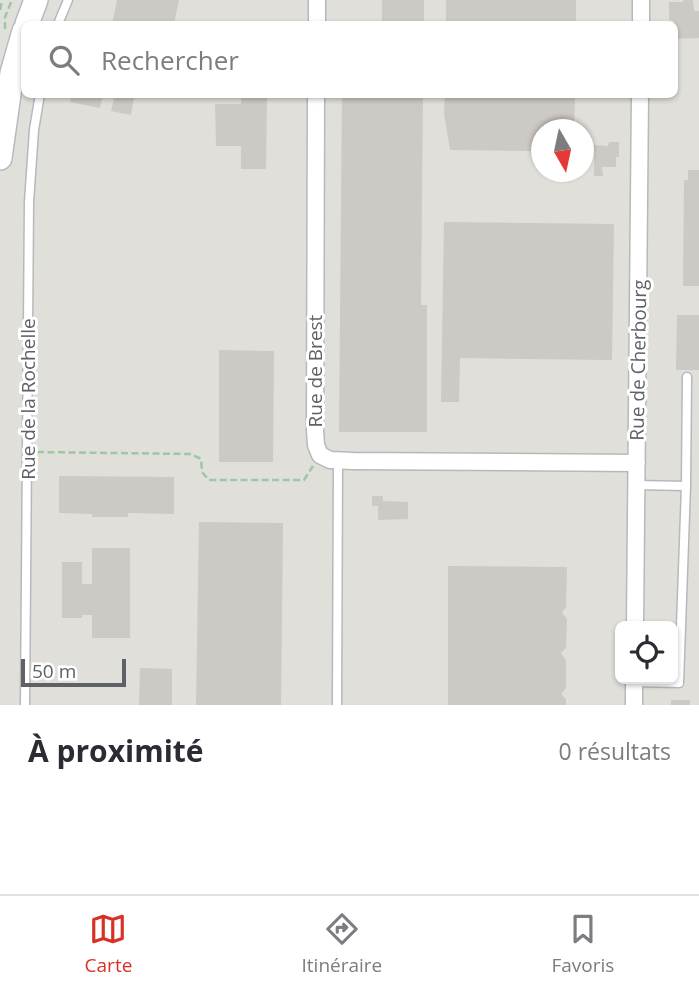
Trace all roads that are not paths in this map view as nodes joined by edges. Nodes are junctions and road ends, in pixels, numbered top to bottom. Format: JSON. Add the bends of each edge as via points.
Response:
{"nodes":[{"id":1,"x":36,"y":0,"type":"edge"},
{"id":2,"x":68,"y":0,"type":"edge"},
{"id":3,"x":317,"y":0,"type":"edge"},
{"id":4,"x":641,"y":0,"type":"edge"},
{"id":5,"x":28,"y":21,"type":"edge"},
{"id":6,"x":59,"y":21,"type":"edge"},
{"id":7,"x":317,"y":21,"type":"edge"},
{"id":8,"x":641,"y":21,"type":"edge"},
{"id":9,"x":21,"y":42,"type":"edge"},
{"id":10,"x":39,"y":98,"type":"edge"},
{"id":11,"x":316,"y":98,"type":"edge"},
{"id":12,"x":640,"y":98,"type":"edge"},
{"id":13,"x":0,"y":158,"type":"edge"},
{"id":14,"x":687,"y":377,"type":"dead end"},
{"id":15,"x":338,"y":460,"type":"junction"},
{"id":16,"x":637,"y":463,"type":"junction"},
{"id":17,"x":636,"y":485,"type":"junction"},
{"id":18,"x":686,"y":486,"type":"junction"},
{"id":19,"x":635,"y":621,"type":"edge"},
{"id":20,"x":678,"y":683,"type":"edge"},
{"id":21,"x":634,"y":684,"type":"edge"},
{"id":22,"x":25,"y":705,"type":"edge"},
{"id":23,"x":337,"y":705,"type":"edge"},
{"id":24,"x":634,"y":705,"type":"edge"}],
"edges":[{"from":1,"to":5,"type":"main road"},
{"from":2,"to":6,"type":"lane"},
{"from":3,"to":7,"type":"street"},
{"from":4,"to":8,"type":"street"},
{"from":9,"to":13,"type":"main road"},
{"from":10,"to":22,"type":"lane","name":"Rue de la Rochelle","via":[[29,201]]},
{"from":11,"to":15,"type":"street","name":"Rue de Brest","via":[[314,430],[320,455]]},
{"from":12,"to":16,"type":"street","name":"Rue de Cherbourg"},
{"from":14,"to":18,"type":"lane"},
{"from":15,"to":16,"type":"street","name":"Rue de Brest"},
{"from":15,"to":23,"type":"lane"},
{"from":16,"to":17,"type":"street","name":"Rue de Cherbourg"},
{"from":17,"to":18,"type":"lane"},
{"from":17,"to":19,"type":"street","name":"Rue de Cherbourg"},
{"from":18,"to":20,"type":"lane"},
{"from":21,"to":24,"type":"street"}]}
